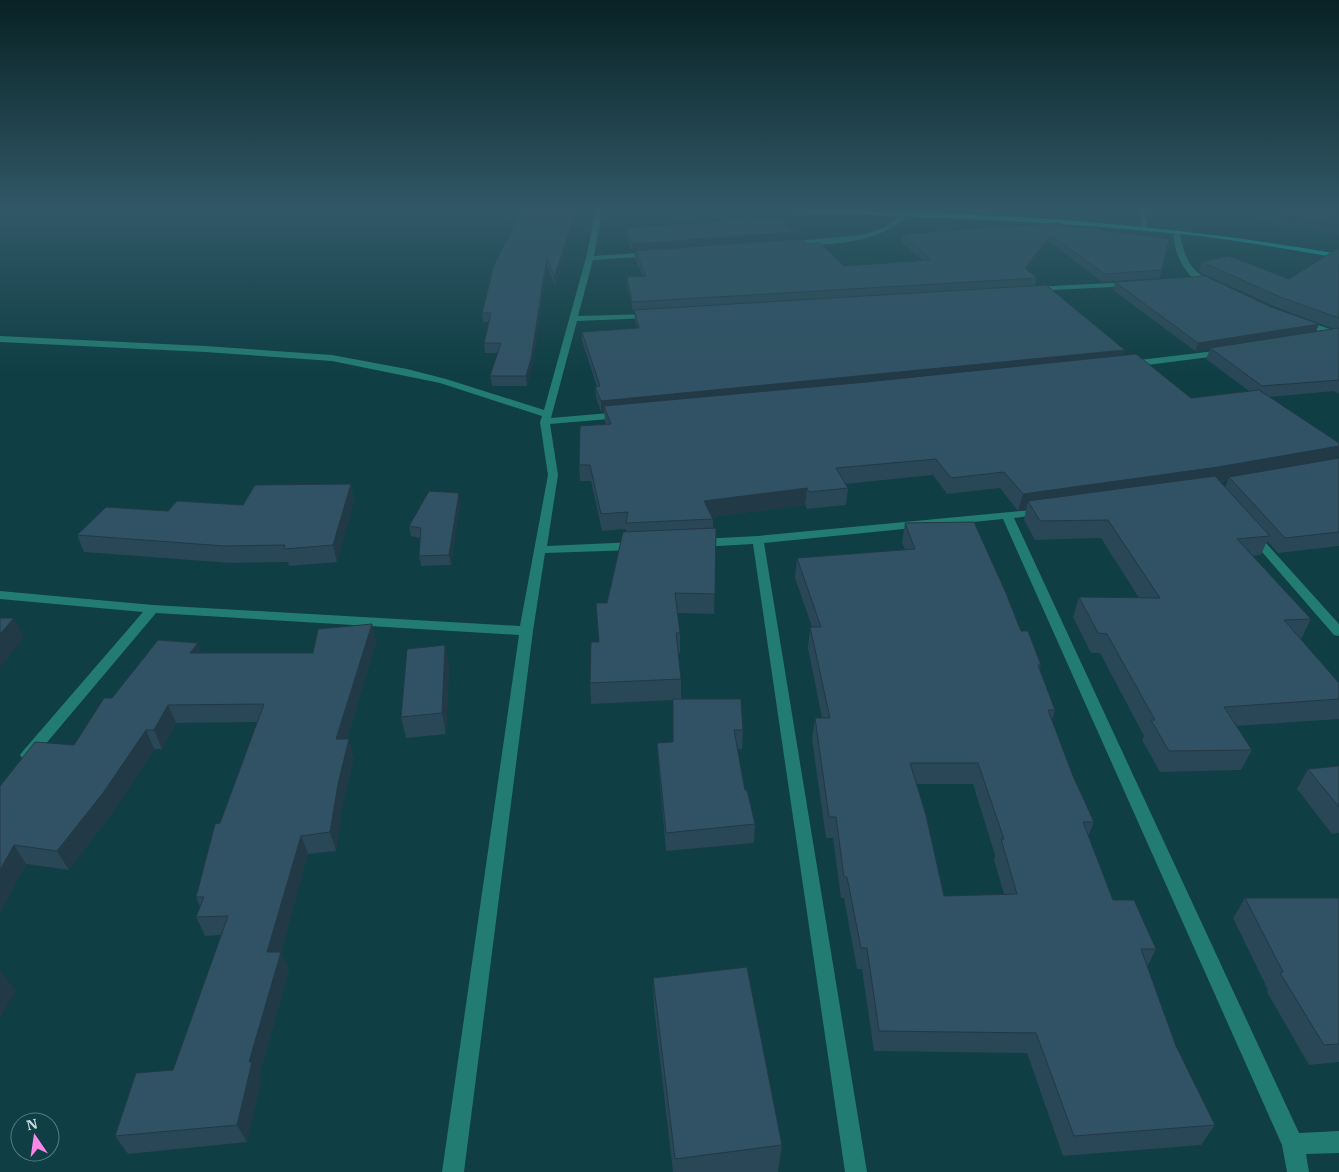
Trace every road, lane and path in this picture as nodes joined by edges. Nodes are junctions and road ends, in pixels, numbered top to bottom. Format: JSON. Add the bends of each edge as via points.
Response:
{"nodes":[{"id":1,"x":588,"y":265,"type":"edge"},
{"id":2,"x":1184,"y":265,"type":"edge"},
{"id":3,"x":1202,"y":280,"type":"junction"},
{"id":4,"x":1183,"y":281,"type":"edge"},
{"id":5,"x":1144,"y":283,"type":"edge"},
{"id":6,"x":1222,"y":289,"type":"edge"},
{"id":7,"x":1028,"y":290,"type":"edge"},
{"id":8,"x":657,"y":315,"type":"edge"},
{"id":9,"x":574,"y":319,"type":"junction"},
{"id":10,"x":1296,"y":320,"type":"edge"},
{"id":11,"x":1336,"y":335,"type":"edge"},
{"id":12,"x":1315,"y":337,"type":"edge"},
{"id":13,"x":0,"y":339,"type":"edge"},
{"id":14,"x":1232,"y":352,"type":"edge"},
{"id":15,"x":1118,"y":366,"type":"edge"},
{"id":16,"x":632,"y":414,"type":"edge"},
{"id":17,"x":546,"y":418,"type":"junction"},
{"id":18,"x":1057,"y":510,"type":"edge"},
{"id":19,"x":1008,"y":517,"type":"junction"},
{"id":20,"x":1244,"y":525,"type":"edge"},
{"id":21,"x":758,"y":540,"type":"junction"},
{"id":22,"x":689,"y":543,"type":"edge"},
{"id":23,"x":649,"y":545,"type":"edge"},
{"id":24,"x":540,"y":550,"type":"junction"},
{"id":25,"x":0,"y":595,"type":"edge"},
{"id":26,"x":153,"y":609,"type":"junction"},
{"id":27,"x":1335,"y":621,"type":"edge"},
{"id":28,"x":526,"y":631,"type":"junction"},
{"id":29,"x":1339,"y":632,"type":"edge"},
{"id":30,"x":19,"y":765,"type":"edge"},
{"id":31,"x":1339,"y":1142,"type":"edge"},
{"id":32,"x":1293,"y":1144,"type":"junction"},
{"id":33,"x":453,"y":1172,"type":"edge"},
{"id":34,"x":856,"y":1172,"type":"edge"},
{"id":35,"x":1298,"y":1172,"type":"edge"}],
"edges":[{"from":1,"to":9,"type":"street"},
{"from":2,"to":3,"type":"street"},
{"from":3,"to":4,"type":"street"},
{"from":3,"to":6,"type":"street"},
{"from":5,"to":7,"type":"street"},
{"from":8,"to":9,"type":"street"},
{"from":9,"to":17,"type":"street"},
{"from":10,"to":11,"type":"street"},
{"from":11,"to":12,"type":"street"},
{"from":13,"to":17,"type":"street","via":[[332,358],[443,381]]},
{"from":14,"to":15,"type":"street"},
{"from":16,"to":17,"type":"street"},
{"from":17,"to":24,"type":"street","via":[[553,475]]},
{"from":18,"to":19,"type":"street"},
{"from":19,"to":21,"type":"street"},
{"from":19,"to":32,"type":"street"},
{"from":20,"to":27,"type":"street"},
{"from":21,"to":22,"type":"street"},
{"from":21,"to":34,"type":"street"},
{"from":23,"to":24,"type":"street"},
{"from":24,"to":28,"type":"street"},
{"from":25,"to":26,"type":"street"},
{"from":26,"to":28,"type":"street"},
{"from":26,"to":30,"type":"street"},
{"from":27,"to":29,"type":"street"},
{"from":28,"to":33,"type":"street"},
{"from":31,"to":32,"type":"street"},
{"from":32,"to":35,"type":"street"}]}
